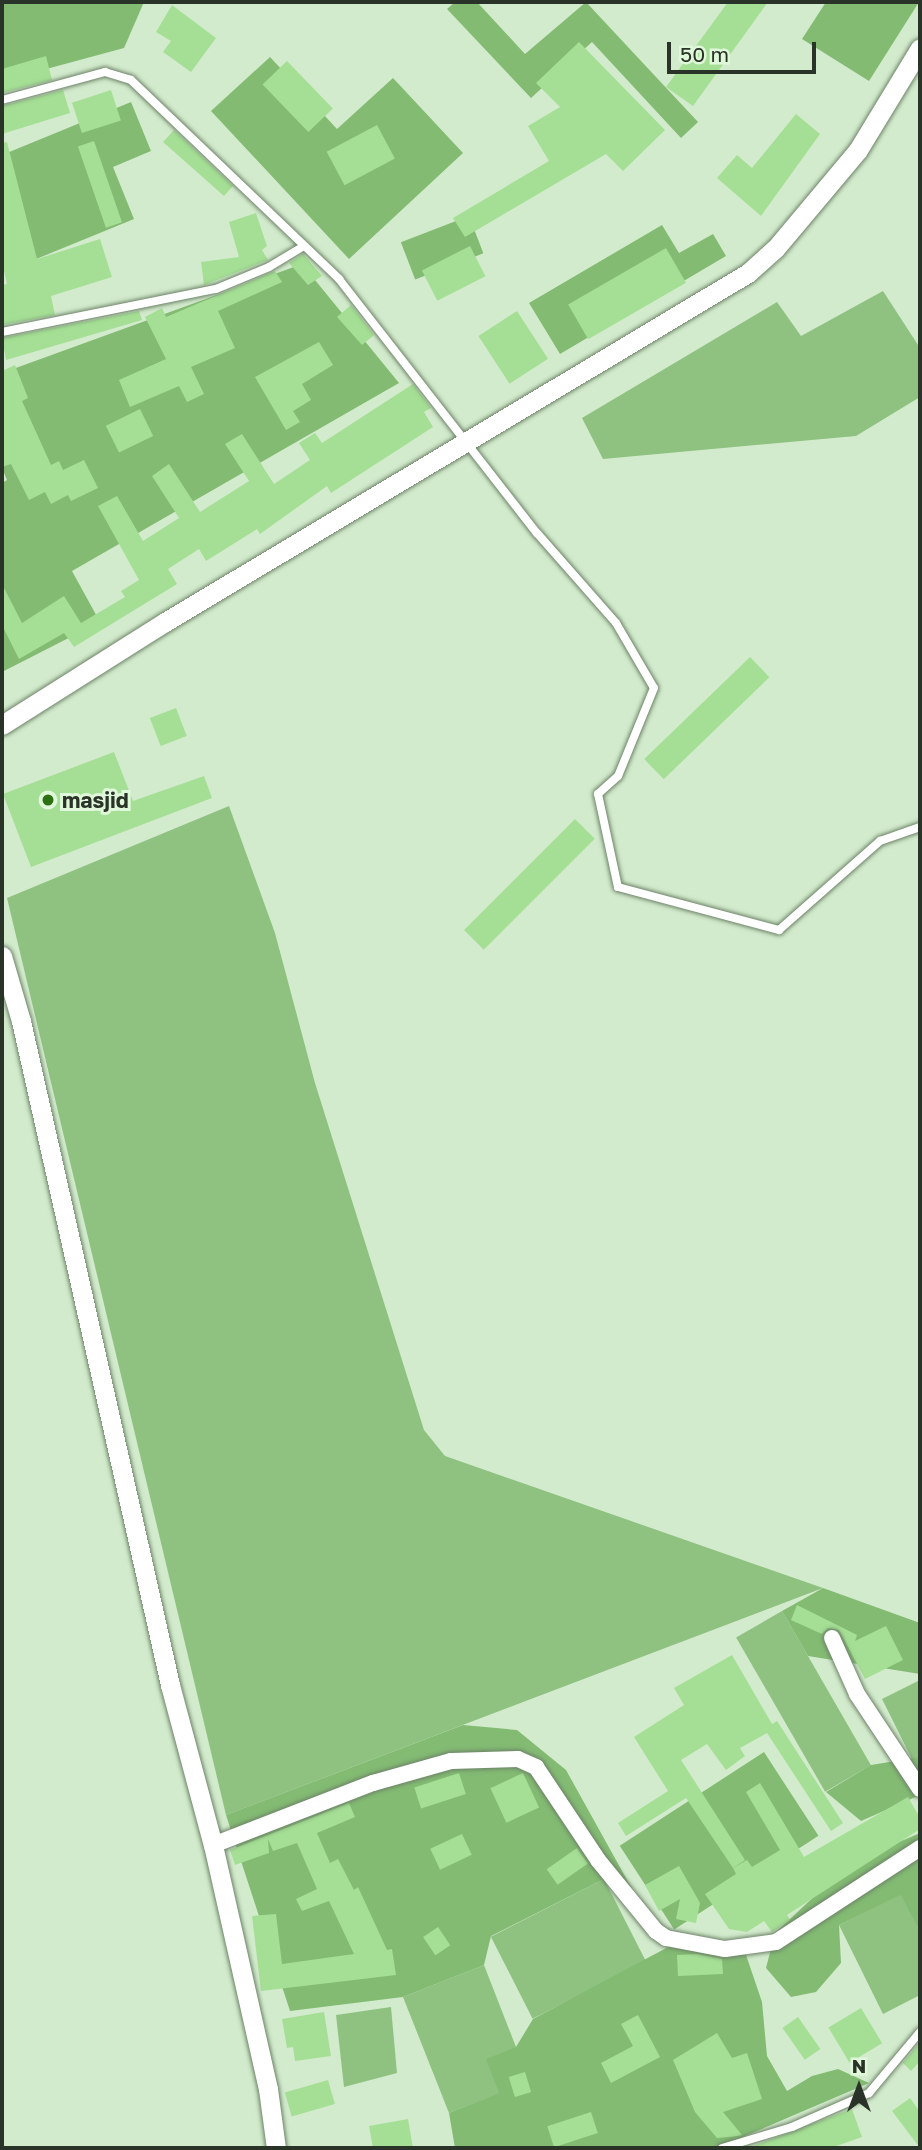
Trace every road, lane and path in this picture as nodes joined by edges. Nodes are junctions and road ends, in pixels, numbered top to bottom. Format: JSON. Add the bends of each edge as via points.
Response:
{"nodes":[{"id":1,"x":920,"y":48,"type":"edge"},
{"id":2,"x":2,"y":100,"type":"edge"},
{"id":3,"x":304,"y":246,"type":"junction"},
{"id":4,"x":2,"y":332,"type":"edge"},
{"id":5,"x":470,"y":441,"type":"junction"},
{"id":6,"x":2,"y":724,"type":"edge"},
{"id":7,"x":920,"y":827,"type":"edge"},
{"id":8,"x":2,"y":956,"type":"edge"},
{"id":9,"x":832,"y":1638,"type":"dead end"},
{"id":10,"x":920,"y":1789,"type":"edge"},
{"id":11,"x":213,"y":1845,"type":"junction"},
{"id":12,"x":920,"y":1848,"type":"edge"},
{"id":13,"x":920,"y":2032,"type":"edge"},
{"id":14,"x":276,"y":2148,"type":"edge"},
{"id":15,"x":722,"y":2148,"type":"edge"}],
"edges":[{"from":1,"to":5,"type":"street","via":[[858,150],[775,249],[748,273]]},
{"from":2,"to":3,"type":"lane","via":[[105,72],[120,75]]},
{"from":3,"to":4,"type":"lane","via":[[269,267],[216,289]]},
{"from":3,"to":5,"type":"lane","via":[[339,279]]},
{"from":5,"to":6,"type":"street"},
{"from":5,"to":7,"type":"lane","via":[[537,533],[616,623],[654,688],[618,776],[598,794],[618,887],[779,930],[880,841]]},
{"from":8,"to":11,"type":"street","via":[[24,1034],[170,1685]]},
{"from":9,"to":10,"type":"street","via":[[857,1694]]},
{"from":11,"to":12,"type":"street","via":[[386,1779],[451,1762],[518,1759],[536,1767],[598,1860],[656,1931],[666,1938],[725,1949],[776,1942]]},
{"from":11,"to":14,"type":"street","via":[[268,2089]]},
{"from":13,"to":15,"type":"lane","via":[[869,2093],[792,2127]]}]}
